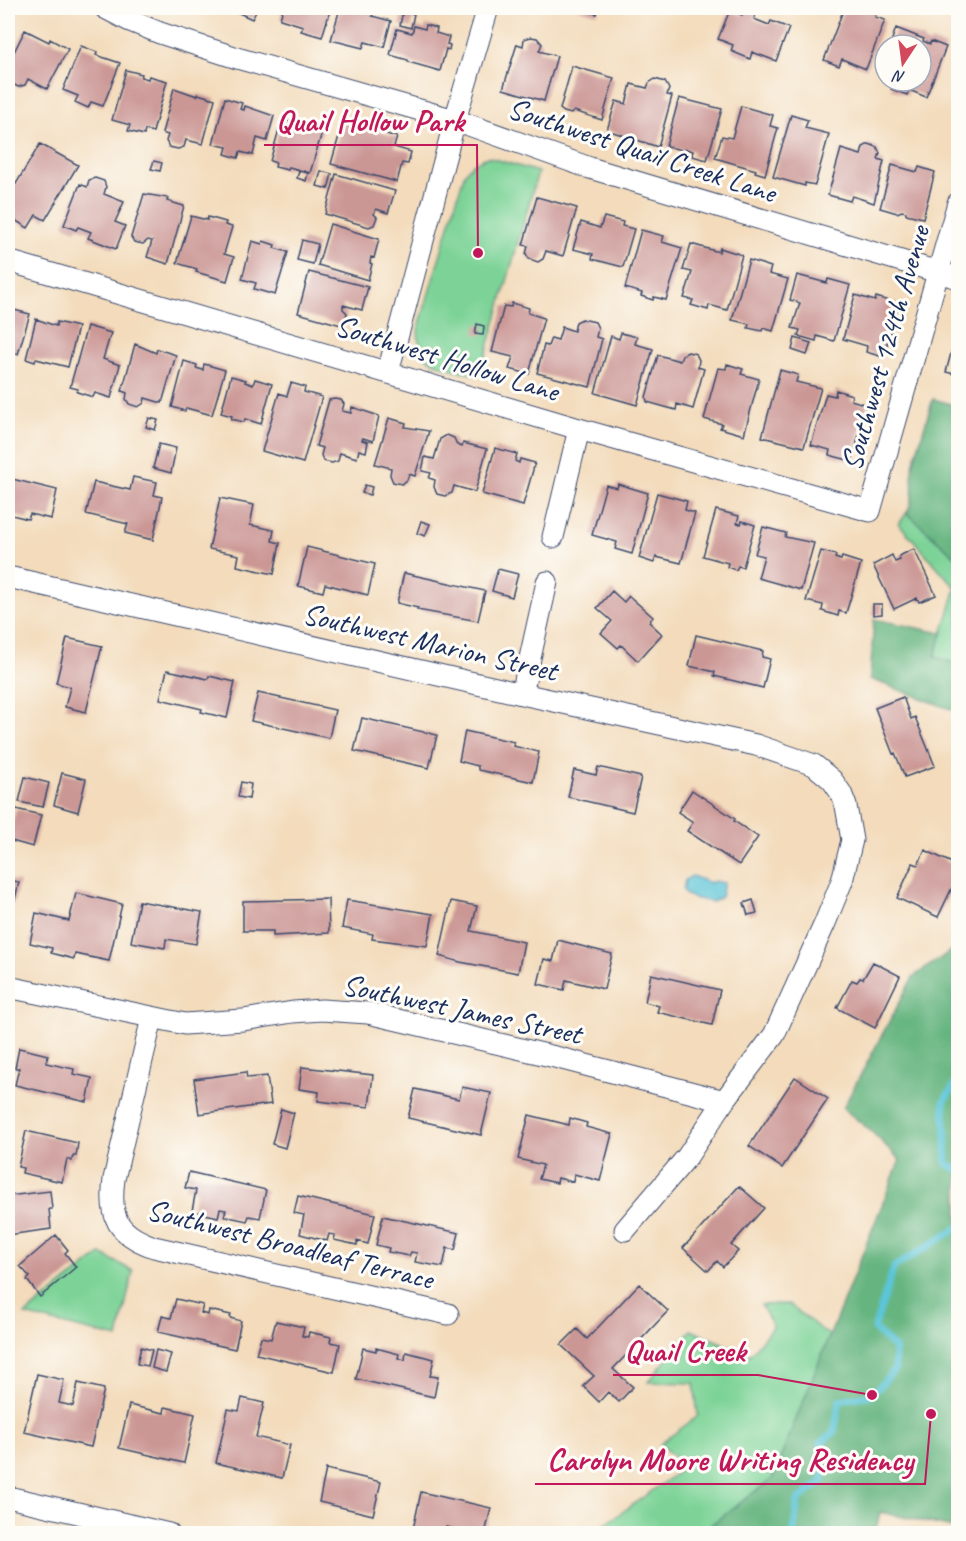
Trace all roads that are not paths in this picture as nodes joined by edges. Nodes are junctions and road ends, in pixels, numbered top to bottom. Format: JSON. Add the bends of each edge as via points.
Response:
{"nodes":[{"id":1,"x":105,"y":8,"type":"edge"},
{"id":2,"x":488,"y":8,"type":"edge"},
{"id":3,"x":455,"y":120,"type":"junction"},
{"id":4,"x":958,"y":203,"type":"edge"},
{"id":5,"x":8,"y":261,"type":"edge"},
{"id":6,"x":949,"y":275,"type":"edge"},
{"id":7,"x":388,"y":372,"type":"junction"},
{"id":8,"x":579,"y":429,"type":"junction"},
{"id":9,"x":870,"y":511,"type":"joint"},
{"id":10,"x":553,"y":537,"type":"dead end"},
{"id":11,"x":8,"y":577,"type":"edge"},
{"id":12,"x":547,"y":582,"type":"dead end"},
{"id":13,"x":522,"y":694,"type":"junction"},
{"id":14,"x":8,"y":987,"type":"edge"},
{"id":15,"x":152,"y":1018,"type":"junction"},
{"id":16,"x":724,"y":1101,"type":"junction"},
{"id":17,"x":625,"y":1230,"type":"dead end"},
{"id":18,"x":448,"y":1314,"type":"dead end"},
{"id":19,"x":8,"y":1497,"type":"edge"},
{"id":20,"x":169,"y":1533,"type":"edge"}],
"edges":[{"from":1,"to":3,"type":"street","name":"Southwest Quail Creek Lane","via":[[160,33],[237,58]]},
{"from":2,"to":3,"type":"street"},
{"from":3,"to":6,"type":"street","name":"Southwest Quail Creek Lane","via":[[590,168]]},
{"from":3,"to":7,"type":"street"},
{"from":4,"to":6,"type":"street","name":"Southwest 124th Avenue"},
{"from":5,"to":7,"type":"street","name":"Southwest Hollow Lane"},
{"from":6,"to":9,"type":"street","name":"Southwest 124th Avenue"},
{"from":7,"to":8,"type":"street","name":"Southwest Hollow Lane"},
{"from":8,"to":9,"type":"street","name":"Southwest Hollow Lane"},
{"from":8,"to":10,"type":"street"},
{"from":11,"to":13,"type":"street","name":"Southwest Marion Street"},
{"from":12,"to":13,"type":"street"},
{"from":13,"to":16,"type":"street","name":"Southwest Marion Street","via":[[756,745],[814,765],[842,793],[852,840],[842,881],[774,1035]]},
{"from":14,"to":15,"type":"street","name":"Southwest James Street"},
{"from":15,"to":16,"type":"street","name":"Southwest James Street","via":[[185,1024],[303,1011],[368,1013]]},
{"from":15,"to":18,"type":"street","name":"Southwest Broadleaf Terrace","via":[[114,1179],[112,1207],[124,1233],[154,1247]]},
{"from":16,"to":17,"type":"street","via":[[687,1157]]},
{"from":19,"to":20,"type":"street"}]}
